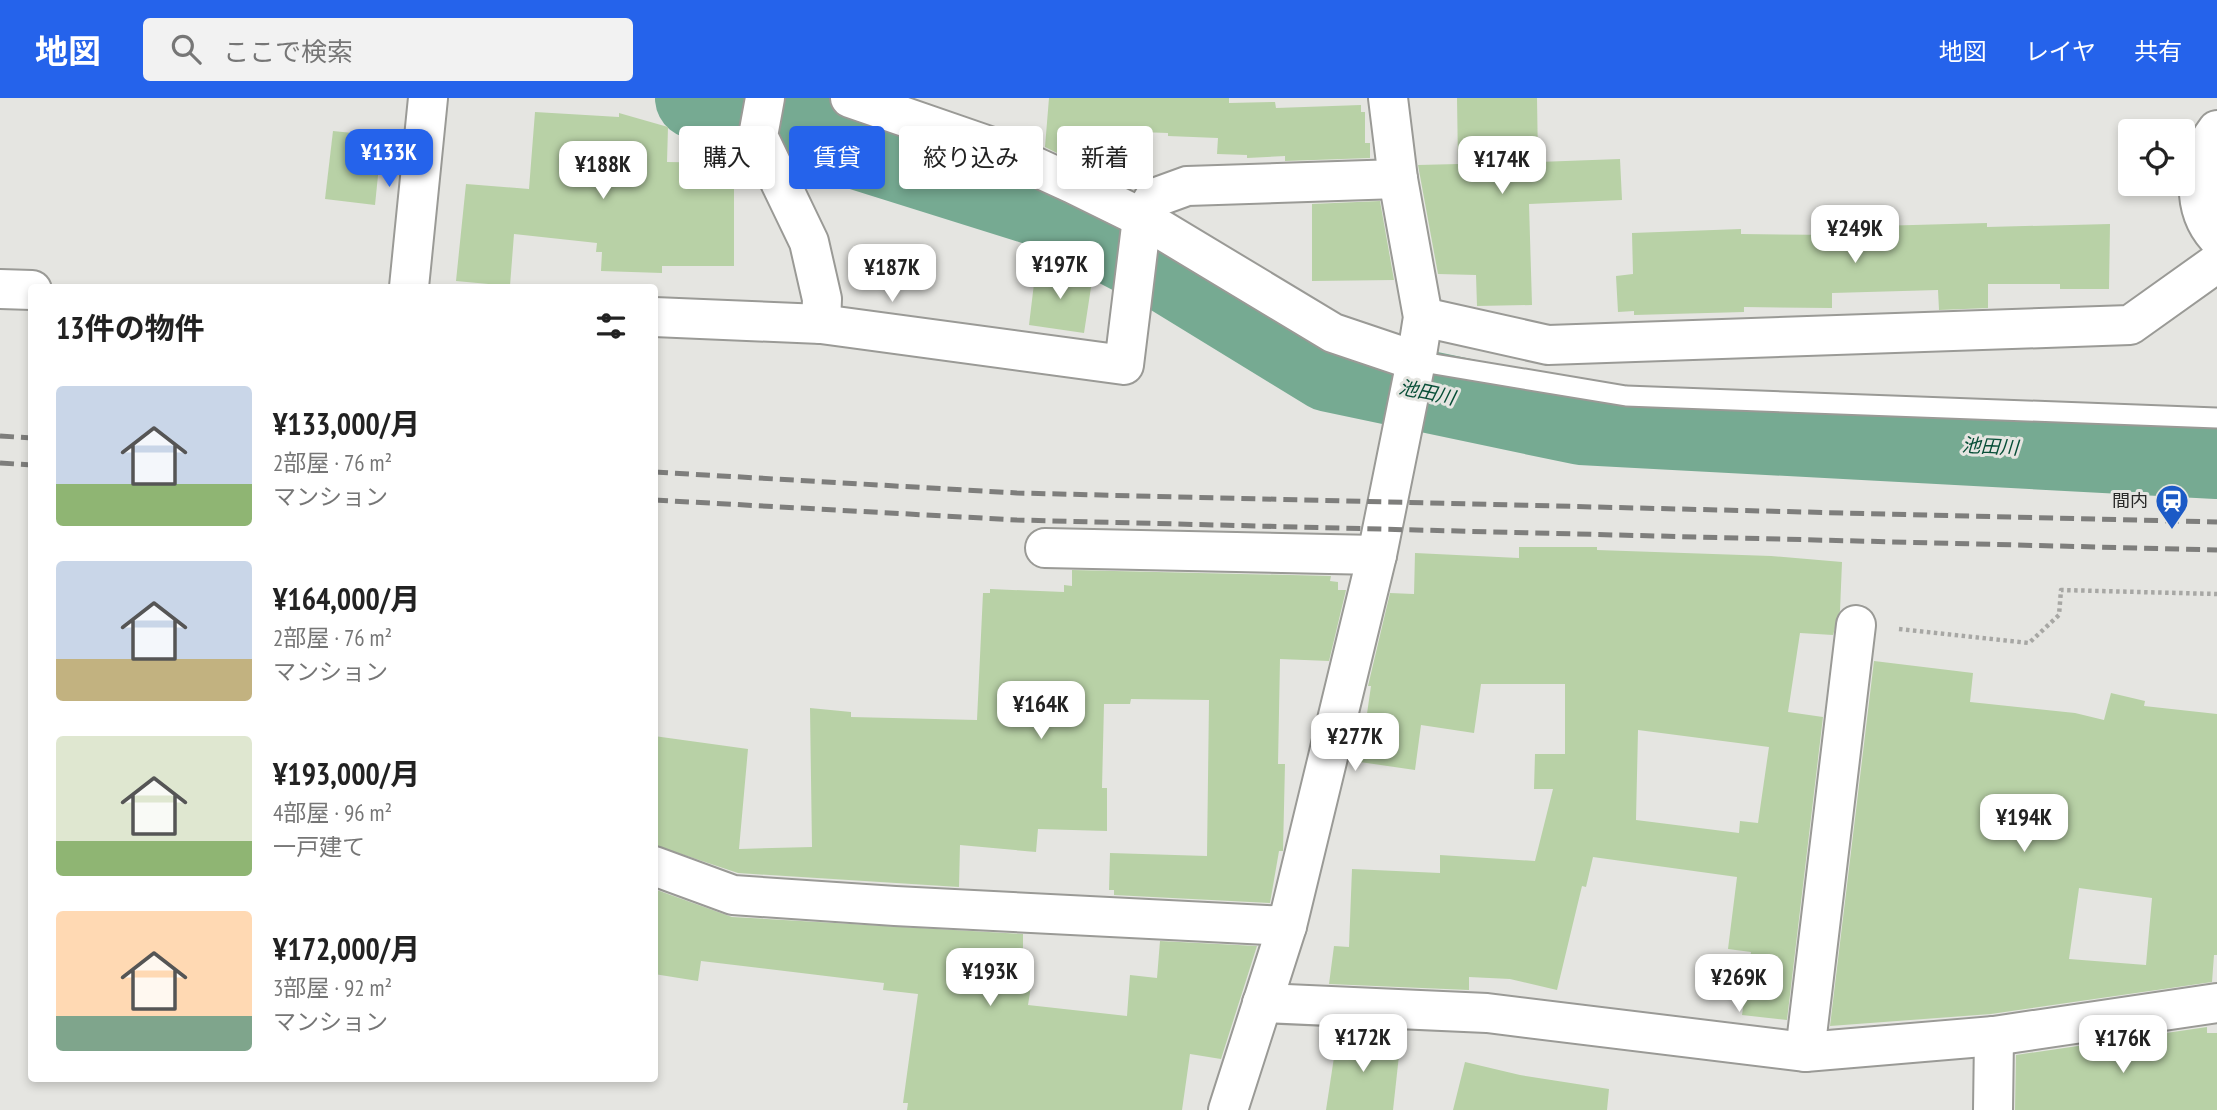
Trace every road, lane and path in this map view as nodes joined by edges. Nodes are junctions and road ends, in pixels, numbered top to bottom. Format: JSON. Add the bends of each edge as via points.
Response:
{"nodes":[{"id":1,"x":428,"y":98,"type":"edge"},
{"id":2,"x":765,"y":98,"type":"edge"},
{"id":3,"x":850,"y":98,"type":"edge"},
{"id":4,"x":1388,"y":98,"type":"edge"},
{"id":5,"x":2217,"y":130,"type":"edge"},
{"id":6,"x":1398,"y":179,"type":"junction"},
{"id":7,"x":1142,"y":218,"type":"junction"},
{"id":8,"x":2217,"y":237,"type":"edge"},
{"id":9,"x":2217,"y":262,"type":"edge"},
{"id":10,"x":409,"y":284,"type":"edge"},
{"id":11,"x":0,"y":289,"type":"edge"},
{"id":12,"x":28,"y":290,"type":"edge"},
{"id":13,"x":658,"y":317,"type":"edge"},
{"id":14,"x":1423,"y":317,"type":"junction"},
{"id":15,"x":821,"y":324,"type":"junction"},
{"id":16,"x":1416,"y":363,"type":"junction"},
{"id":17,"x":2217,"y":418,"type":"edge"},
{"id":18,"x":1045,"y":548,"type":"dead end"},
{"id":19,"x":1377,"y":555,"type":"junction"},
{"id":20,"x":2217,"y":594,"type":"edge"},
{"id":21,"x":1856,"y":625,"type":"joint"},
{"id":22,"x":658,"y":867,"type":"edge"},
{"id":23,"x":1287,"y":926,"type":"junction"},
{"id":24,"x":1262,"y":1003,"type":"junction"},
{"id":25,"x":2217,"y":1003,"type":"edge"},
{"id":26,"x":1994,"y":1036,"type":"junction"},
{"id":27,"x":1805,"y":1052,"type":"junction"},
{"id":28,"x":1228,"y":1110,"type":"edge"},
{"id":29,"x":1993,"y":1110,"type":"edge"}],
"edges":[{"from":1,"to":10,"type":"street"},
{"from":2,"to":15,"type":"street","via":[[758,136],[809,242],[822,299]]},
{"from":3,"to":7,"type":"street","via":[[992,147]]},
{"from":4,"to":6,"type":"street"},
{"from":5,"to":8,"type":"street","via":[[2199,171],[2200,201]]},
{"from":6,"to":7,"type":"street","via":[[1187,186],[1154,198]]},
{"from":6,"to":14,"type":"street"},
{"from":7,"to":15,"type":"street","via":[[1124,365]]},
{"from":7,"to":16,"type":"street","via":[[1334,333]]},
{"from":9,"to":14,"type":"street","via":[[2130,325],[1548,345]]},
{"from":11,"to":12,"type":"street"},
{"from":13,"to":15,"type":"street"},
{"from":14,"to":16,"type":"street"},
{"from":16,"to":17,"type":"lane","via":[[1626,396]]},
{"from":16,"to":19,"type":"street"},
{"from":18,"to":19,"type":"street"},
{"from":19,"to":23,"type":"street"},
{"from":20,"to":21,"type":"path","via":[[2061,590],[2059,615],[2029,643]]},
{"from":21,"to":27,"type":"street"},
{"from":22,"to":23,"type":"street","via":[[733,895]]},
{"from":23,"to":24,"type":"street"},
{"from":24,"to":27,"type":"street","via":[[1486,1013]]},
{"from":24,"to":28,"type":"street"},
{"from":25,"to":26,"type":"street"},
{"from":26,"to":27,"type":"street"},
{"from":26,"to":29,"type":"street"}]}
